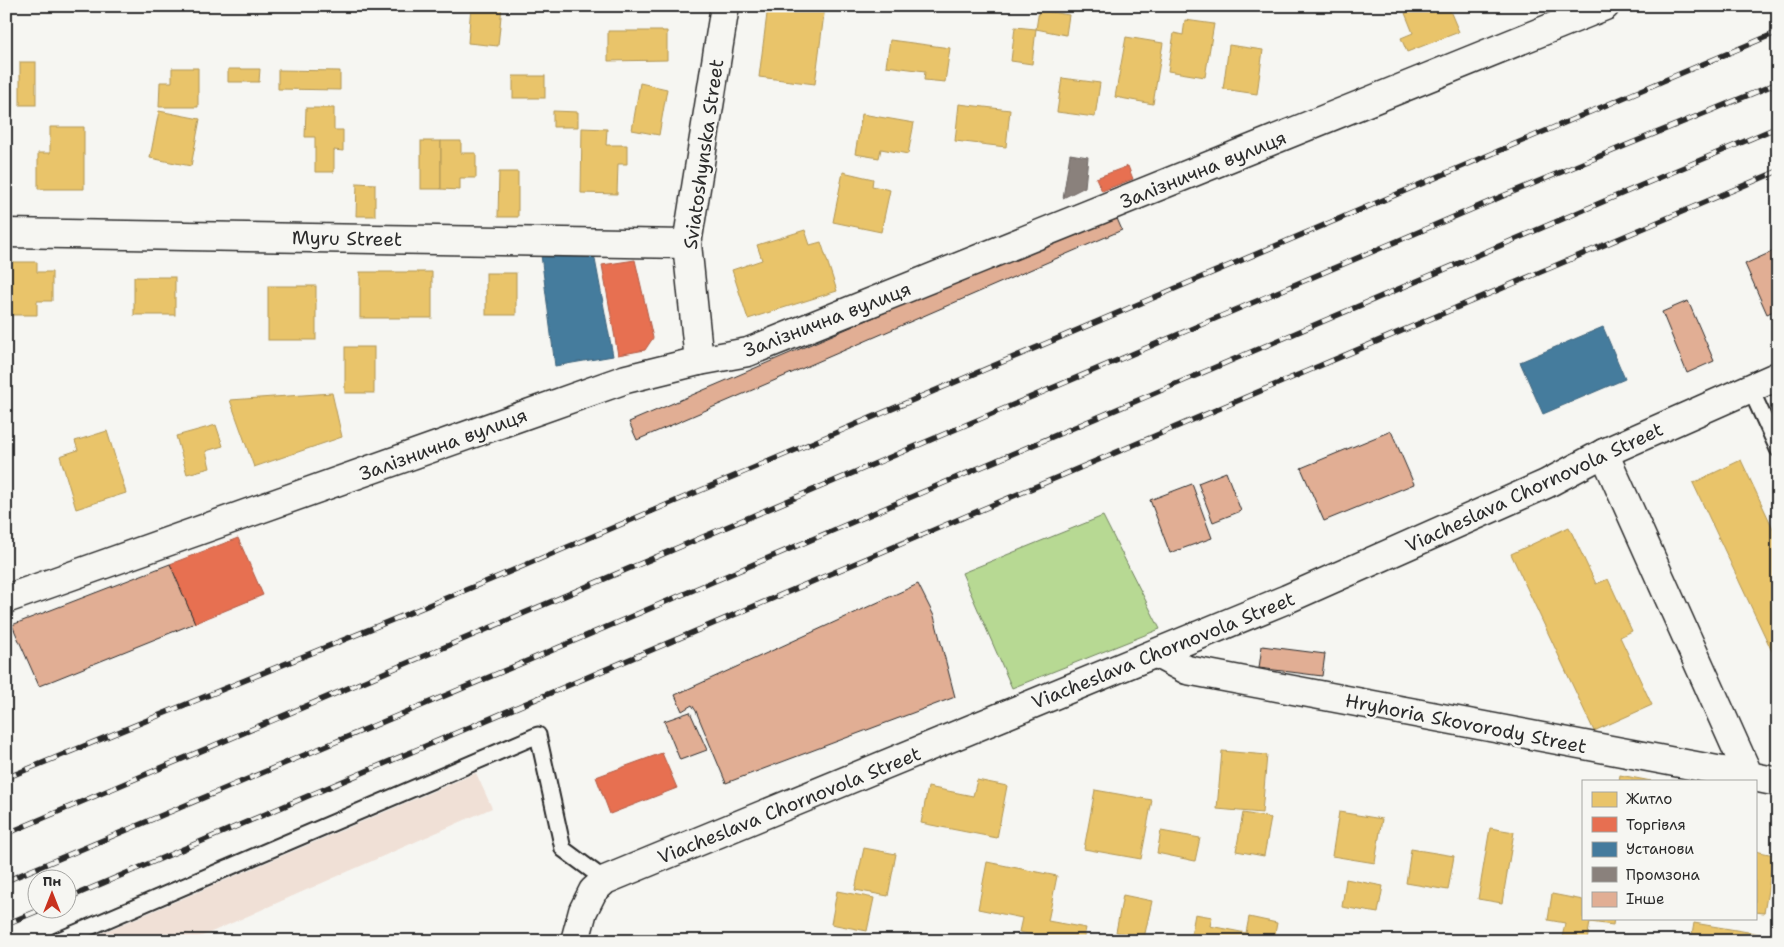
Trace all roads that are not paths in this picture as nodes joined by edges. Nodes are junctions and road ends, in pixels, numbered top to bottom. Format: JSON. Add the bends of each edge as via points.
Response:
{"nodes":[{"id":1,"x":725,"y":6,"type":"edge"},
{"id":2,"x":1606,"y":6,"type":"edge"},
{"id":3,"x":6,"y":233,"type":"edge"},
{"id":4,"x":687,"y":244,"type":"junction"},
{"id":5,"x":699,"y":361,"type":"junction"},
{"id":6,"x":1778,"y":376,"type":"edge"},
{"id":7,"x":1750,"y":388,"type":"junction"},
{"id":8,"x":1778,"y":448,"type":"edge"},
{"id":9,"x":1604,"y":453,"type":"junction"},
{"id":10,"x":6,"y":599,"type":"edge"},
{"id":11,"x":1157,"y":654,"type":"junction"},
{"id":12,"x":1749,"y":776,"type":"junction"},
{"id":13,"x":1778,"y":782,"type":"edge"},
{"id":14,"x":605,"y":880,"type":"junction"},
{"id":15,"x":56,"y":941,"type":"edge"},
{"id":16,"x":575,"y":941,"type":"edge"}],
"edges":[{"from":1,"to":4,"type":"street","name":"Sviatoshynska Street"},
{"from":2,"to":5,"type":"street","name":"Залізнична вулиця","via":[[748,352]]},
{"from":3,"to":4,"type":"street","name":"Myru Street"},
{"from":4,"to":5,"type":"street","name":"Sviatoshynska Street"},
{"from":5,"to":10,"type":"street","name":"Залізнична вулиця","via":[[626,379]]},
{"from":6,"to":7,"type":"street","name":"Viacheslava Chornovola Street"},
{"from":7,"to":8,"type":"lane"},
{"from":7,"to":9,"type":"street","name":"Viacheslava Chornovola Street"},
{"from":9,"to":11,"type":"street","name":"Viacheslava Chornovola Street","via":[[1546,484]]},
{"from":9,"to":12,"type":"street"},
{"from":11,"to":12,"type":"street","name":"Hryhoria Skovorody Street","via":[[1187,670]]},
{"from":11,"to":14,"type":"street","name":"Viacheslava Chornovola Street"},
{"from":12,"to":13,"type":"street","name":"Hryhoria Skovorody Street"},
{"from":14,"to":15,"type":"lane","via":[[563,848],[538,735]]},
{"from":14,"to":16,"type":"street","name":"Viacheslava Chornovola Street","via":[[592,891]]}]}
